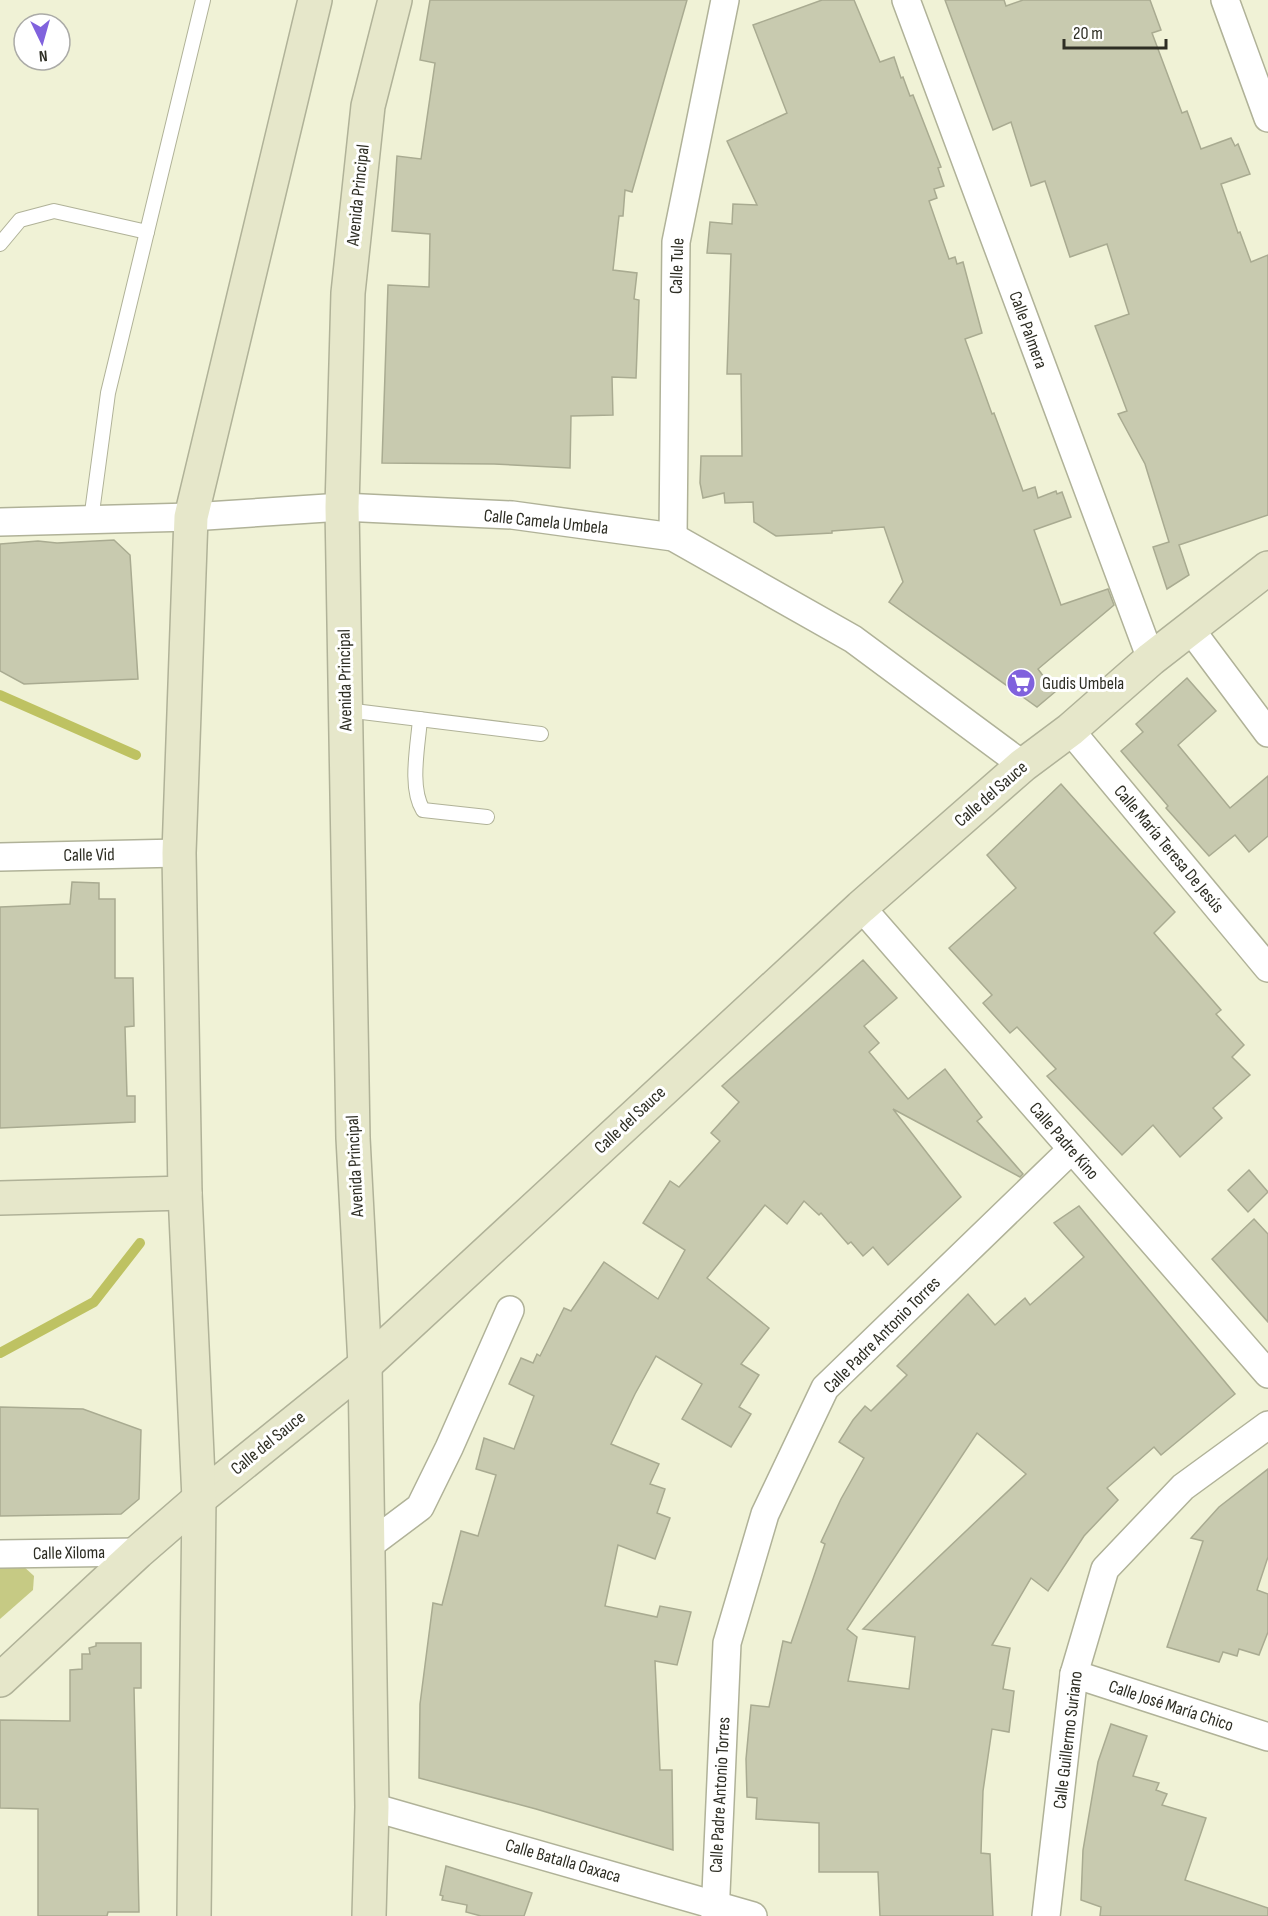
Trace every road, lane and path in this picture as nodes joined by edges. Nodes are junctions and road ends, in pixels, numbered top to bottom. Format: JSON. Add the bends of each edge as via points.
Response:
{"nodes":[{"id":1,"x":203,"y":0,"type":"edge"},
{"id":2,"x":315,"y":0,"type":"edge"},
{"id":3,"x":395,"y":0,"type":"edge"},
{"id":4,"x":725,"y":0,"type":"edge"},
{"id":5,"x":906,"y":0,"type":"edge"},
{"id":6,"x":1225,"y":0,"type":"edge"},
{"id":7,"x":1268,"y":118,"type":"edge"},
{"id":8,"x":147,"y":232,"type":"junction"},
{"id":9,"x":0,"y":244,"type":"edge"},
{"id":10,"x":342,"y":507,"type":"junction"},
{"id":11,"x":191,"y":517,"type":"junction"},
{"id":12,"x":91,"y":520,"type":"junction"},
{"id":13,"x":0,"y":522,"type":"edge"},
{"id":14,"x":674,"y":537,"type":"junction"},
{"id":15,"x":1268,"y":568,"type":"edge"},
{"id":16,"x":1191,"y":630,"type":"junction"},
{"id":17,"x":1151,"y":659,"type":"junction"},
{"id":18,"x":346,"y":710,"type":"junction"},
{"id":19,"x":420,"y":719,"type":"junction"},
{"id":20,"x":1070,"y":730,"type":"junction"},
{"id":21,"x":1268,"y":733,"type":"edge"},
{"id":22,"x":541,"y":734,"type":"dead end"},
{"id":23,"x":1023,"y":765,"type":"junction"},
{"id":24,"x":487,"y":817,"type":"dead end"},
{"id":25,"x":179,"y":853,"type":"junction"},
{"id":26,"x":0,"y":857,"type":"edge"},
{"id":27,"x":861,"y":907,"type":"junction"},
{"id":28,"x":1268,"y":968,"type":"edge"},
{"id":29,"x":1071,"y":1150,"type":"junction"},
{"id":30,"x":185,"y":1193,"type":"junction"},
{"id":31,"x":0,"y":1198,"type":"edge"},
{"id":32,"x":510,"y":1310,"type":"dead end"},
{"id":33,"x":365,"y":1365,"type":"junction"},
{"id":34,"x":1268,"y":1374,"type":"edge"},
{"id":35,"x":1268,"y":1425,"type":"edge"},
{"id":36,"x":199,"y":1499,"type":"junction"},
{"id":37,"x":368,"y":1546,"type":"junction"},
{"id":38,"x":138,"y":1552,"type":"junction"},
{"id":39,"x":0,"y":1554,"type":"edge"},
{"id":40,"x":1074,"y":1674,"type":"junction"},
{"id":41,"x":0,"y":1680,"type":"edge"},
{"id":42,"x":1268,"y":1737,"type":"edge"},
{"id":43,"x":372,"y":1807,"type":"junction"},
{"id":44,"x":715,"y":1910,"type":"edge"},
{"id":45,"x":194,"y":1916,"type":"edge"},
{"id":46,"x":369,"y":1916,"type":"edge"},
{"id":47,"x":753,"y":1916,"type":"edge"},
{"id":48,"x":1046,"y":1916,"type":"edge"}],
"edges":[{"from":1,"to":8,"type":"lane"},
{"from":2,"to":11,"type":"main road"},
{"from":3,"to":10,"type":"main road","name":"Avenida Principal","via":[[368,106],[349,282]]},
{"from":4,"to":14,"type":"street","name":"Calle Tule","via":[[676,242]]},
{"from":5,"to":17,"type":"street","name":"Calle Palmera"},
{"from":6,"to":7,"type":"street"},
{"from":8,"to":9,"type":"lane","via":[[54,211],[20,220]]},
{"from":8,"to":12,"type":"lane","via":[[108,393]]},
{"from":10,"to":11,"type":"street","name":"Calle Camela Umbela"},
{"from":10,"to":14,"type":"street","name":"Calle Camela Umbela","via":[[512,515]]},
{"from":10,"to":18,"type":"main road","name":"Avenida Principal"},
{"from":11,"to":12,"type":"street","name":"Calle Camela Umbela"},
{"from":11,"to":25,"type":"main road"},
{"from":12,"to":13,"type":"street","name":"Calle Camela Umbela"},
{"from":14,"to":23,"type":"street","name":"Calle Camela Umbela","via":[[853,639]]},
{"from":15,"to":16,"type":"main road","name":"Calle del Sauce"},
{"from":16,"to":17,"type":"main road","name":"Calle del Sauce"},
{"from":16,"to":21,"type":"street"},
{"from":17,"to":20,"type":"main road","name":"Calle del Sauce"},
{"from":18,"to":19,"type":"lane"},
{"from":18,"to":33,"type":"main road","name":"Avenida Principal","via":[[353,1138]]},
{"from":19,"to":22,"type":"lane"},
{"from":19,"to":24,"type":"lane","via":[[416,784],[423,810]]},
{"from":20,"to":23,"type":"main road","name":"Calle del Sauce"},
{"from":20,"to":28,"type":"street","name":"Calle María Teresa De Jesús"},
{"from":23,"to":27,"type":"main road","name":"Calle del Sauce"},
{"from":25,"to":26,"type":"street","name":"Calle Vid"},
{"from":25,"to":30,"type":"main road"},
{"from":27,"to":29,"type":"street","name":"Calle Padre Kino"},
{"from":27,"to":33,"type":"main road","name":"Calle del Sauce"},
{"from":29,"to":34,"type":"street","name":"Calle Padre Kino"},
{"from":29,"to":44,"type":"street","name":"Calle Padre Antonio Torres","via":[[825,1388],[775,1493],[727,1643]]},
{"from":30,"to":31,"type":"main road"},
{"from":30,"to":36,"type":"main road"},
{"from":32,"to":37,"type":"street","via":[[420,1507]]},
{"from":33,"to":36,"type":"main road","name":"Calle del Sauce"},
{"from":33,"to":37,"type":"main road","name":"Avenida Principal"},
{"from":35,"to":40,"type":"street","name":"Calle Guillermo Suriano","via":[[1183,1488],[1105,1569]]},
{"from":36,"to":38,"type":"main road","name":"Calle del Sauce"},
{"from":36,"to":45,"type":"main road"},
{"from":37,"to":43,"type":"main road","name":"Avenida Principal"},
{"from":38,"to":39,"type":"street","name":"Calle Xiloma"},
{"from":38,"to":41,"type":"main road","name":"Calle del Sauce"},
{"from":40,"to":42,"type":"street","name":"Calle José María Chico"},
{"from":40,"to":48,"type":"street","name":"Calle Guillermo Suriano"},
{"from":43,"to":44,"type":"street","name":"Calle Batalla Oaxaca"},
{"from":43,"to":46,"type":"main road","name":"Avenida Principal"},
{"from":44,"to":47,"type":"street","name":"Calle Batalla Oaxaca"}]}
